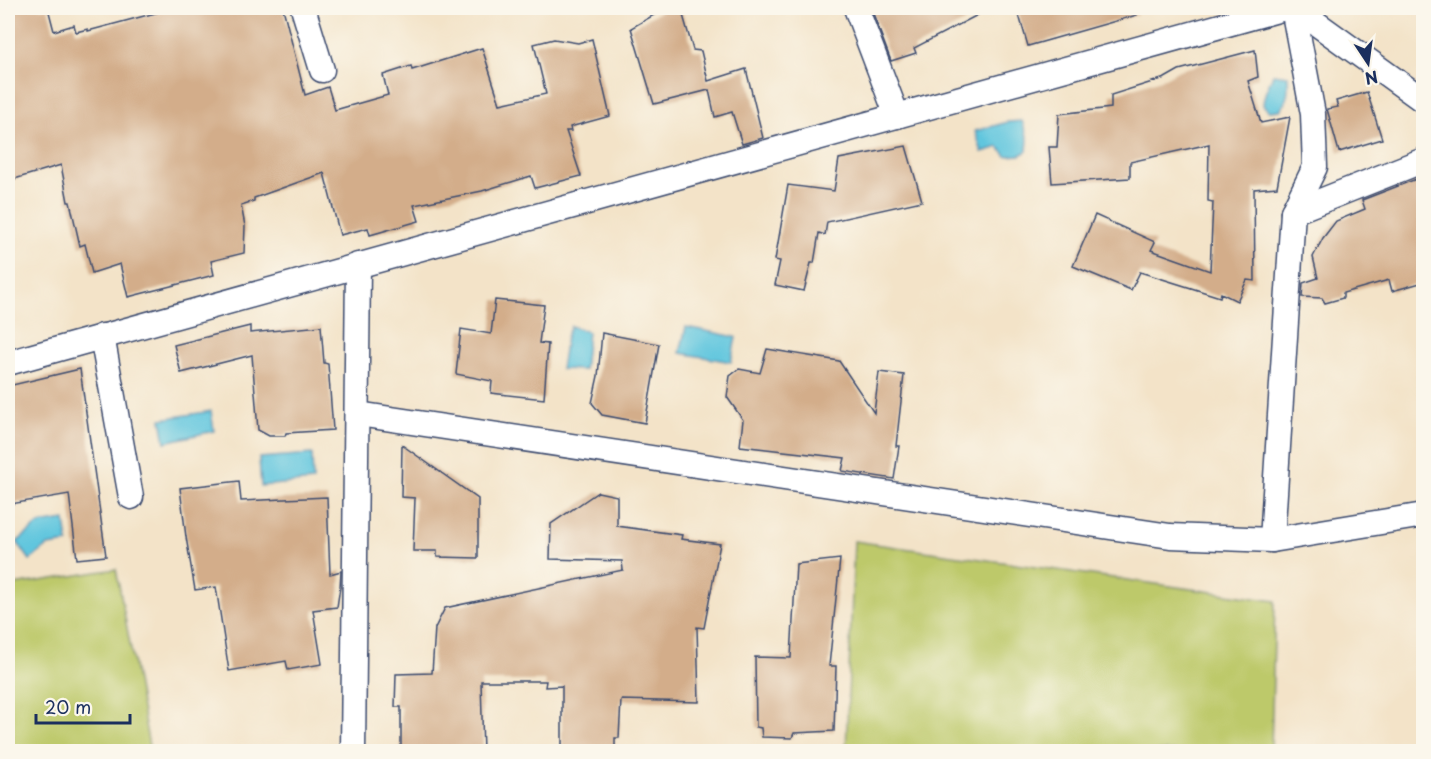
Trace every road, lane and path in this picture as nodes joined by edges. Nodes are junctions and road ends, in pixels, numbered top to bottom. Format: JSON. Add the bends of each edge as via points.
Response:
{"nodes":[{"id":1,"x":303,"y":8,"type":"edge"},
{"id":2,"x":856,"y":8,"type":"edge"},
{"id":3,"x":1285,"y":8,"type":"edge"},
{"id":4,"x":1294,"y":8,"type":"edge"},
{"id":5,"x":322,"y":70,"type":"dead end"},
{"id":6,"x":1424,"y":101,"type":"edge"},
{"id":7,"x":897,"y":116,"type":"junction"},
{"id":8,"x":1424,"y":160,"type":"edge"},
{"id":9,"x":1293,"y":212,"type":"junction"},
{"id":10,"x":358,"y":265,"type":"junction"},
{"id":11,"x":102,"y":336,"type":"junction"},
{"id":12,"x":8,"y":363,"type":"edge"},
{"id":13,"x":358,"y":414,"type":"junction"},
{"id":14,"x":131,"y":497,"type":"dead end"},
{"id":15,"x":1424,"y":515,"type":"edge"},
{"id":16,"x":1272,"y":540,"type":"junction"},
{"id":17,"x":354,"y":752,"type":"edge"}],
"edges":[{"from":1,"to":5,"type":"street"},
{"from":2,"to":7,"type":"street"},
{"from":3,"to":7,"type":"street"},
{"from":4,"to":6,"type":"street"},
{"from":4,"to":9,"type":"street","via":[[1313,114],[1314,166]]},
{"from":7,"to":10,"type":"street"},
{"from":8,"to":9,"type":"street"},
{"from":9,"to":16,"type":"street"},
{"from":10,"to":11,"type":"street"},
{"from":10,"to":13,"type":"street"},
{"from":11,"to":12,"type":"street"},
{"from":11,"to":14,"type":"street"},
{"from":13,"to":16,"type":"street","via":[[1170,536]]},
{"from":13,"to":17,"type":"street"},
{"from":15,"to":16,"type":"street"}]}
